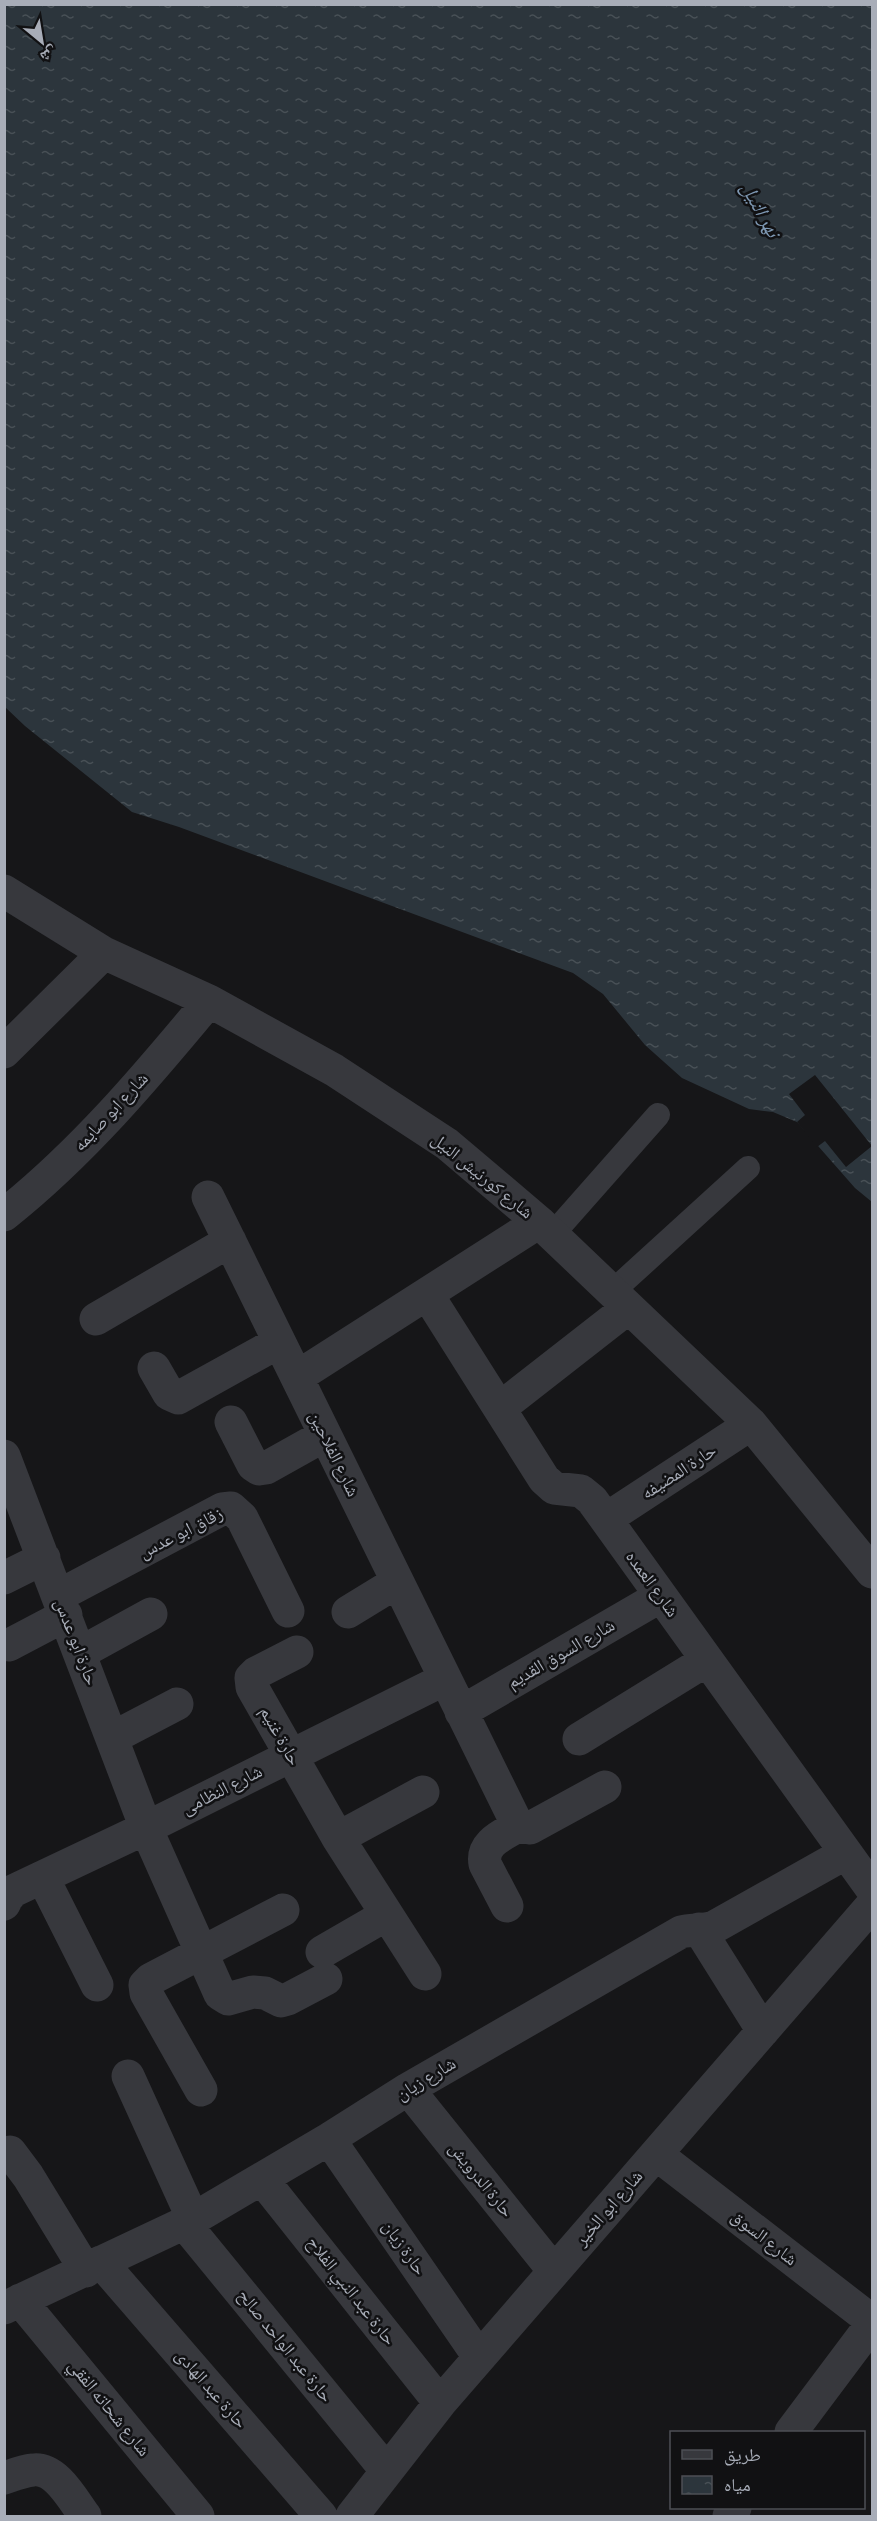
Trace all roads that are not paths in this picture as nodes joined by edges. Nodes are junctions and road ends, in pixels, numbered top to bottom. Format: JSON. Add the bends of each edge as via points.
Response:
{"nodes":[{"id":1,"x":4,"y":891,"type":"edge"},
{"id":2,"x":104,"y":953,"type":"junction"},
{"id":3,"x":209,"y":1001,"type":"junction"},
{"id":4,"x":4,"y":1052,"type":"edge"},
{"id":5,"x":658,"y":1115,"type":"dead end"},
{"id":6,"x":748,"y":1168,"type":"dead end"},
{"id":7,"x":208,"y":1197,"type":"dead end"},
{"id":8,"x":4,"y":1215,"type":"edge"},
{"id":9,"x":545,"y":1229,"type":"junction"},
{"id":10,"x":230,"y":1241,"type":"junction"},
{"id":11,"x":427,"y":1294,"type":"junction"},
{"id":12,"x":620,"y":1300,"type":"junction"},
{"id":13,"x":96,"y":1319,"type":"dead end"},
{"id":14,"x":279,"y":1342,"type":"junction"},
{"id":15,"x":154,"y":1368,"type":"dead end"},
{"id":16,"x":297,"y":1377,"type":"junction"},
{"id":17,"x":500,"y":1408,"type":"junction"},
{"id":18,"x":231,"y":1422,"type":"dead end"},
{"id":19,"x":752,"y":1424,"type":"junction"},
{"id":20,"x":325,"y":1435,"type":"junction"},
{"id":21,"x":6,"y":1464,"type":"edge"},
{"id":22,"x":606,"y":1519,"type":"junction"},
{"id":23,"x":44,"y":1558,"type":"junction"},
{"id":24,"x":873,"y":1572,"type":"edge"},
{"id":25,"x":4,"y":1578,"type":"edge"},
{"id":26,"x":397,"y":1582,"type":"junction"},
{"id":27,"x":661,"y":1596,"type":"junction"},
{"id":28,"x":62,"y":1606,"type":"junction"},
{"id":29,"x":288,"y":1611,"type":"dead end"},
{"id":30,"x":348,"y":1612,"type":"dead end"},
{"id":31,"x":151,"y":1614,"type":"dead end"},
{"id":32,"x":9,"y":1645,"type":"dead end"},
{"id":33,"x":297,"y":1652,"type":"dead end"},
{"id":34,"x":80,"y":1653,"type":"junction"},
{"id":35,"x":707,"y":1660,"type":"junction"},
{"id":36,"x":445,"y":1679,"type":"junction"},
{"id":37,"x":177,"y":1704,"type":"dead end"},
{"id":38,"x":461,"y":1712,"type":"junction"},
{"id":39,"x":112,"y":1738,"type":"junction"},
{"id":40,"x":579,"y":1739,"type":"dead end"},
{"id":41,"x":290,"y":1756,"type":"junction"},
{"id":42,"x":605,"y":1786,"type":"dead end"},
{"id":43,"x":423,"y":1792,"type":"dead end"},
{"id":44,"x":518,"y":1826,"type":"junction"},
{"id":45,"x":146,"y":1828,"type":"junction"},
{"id":46,"x":338,"y":1839,"type":"junction"},
{"id":47,"x":846,"y":1853,"type":"junction"},
{"id":48,"x":43,"y":1878,"type":"junction"},
{"id":49,"x":873,"y":1889,"type":"edge"},
{"id":50,"x":5,"y":1898,"type":"edge"},
{"id":51,"x":873,"y":1905,"type":"edge"},
{"id":52,"x":507,"y":1906,"type":"dead end"},
{"id":53,"x":283,"y":1910,"type":"dead end"},
{"id":54,"x":386,"y":1915,"type":"junction"},
{"id":55,"x":699,"y":1929,"type":"junction"},
{"id":56,"x":201,"y":1952,"type":"junction"},
{"id":57,"x":425,"y":1974,"type":"dead end"},
{"id":58,"x":97,"y":1985,"type":"dead end"},
{"id":59,"x":763,"y":2031,"type":"junction"},
{"id":60,"x":128,"y":2076,"type":"dead end"},
{"id":61,"x":408,"y":2089,"type":"junction"},
{"id":62,"x":201,"y":2090,"type":"dead end"},
{"id":63,"x":329,"y":2139,"type":"junction"},
{"id":64,"x":10,"y":2152,"type":"dead end"},
{"id":65,"x":656,"y":2154,"type":"junction"},
{"id":66,"x":262,"y":2179,"type":"junction"},
{"id":67,"x":188,"y":2221,"type":"junction"},
{"id":68,"x":93,"y":2266,"type":"junction"},
{"id":69,"x":554,"y":2271,"type":"junction"},
{"id":70,"x":12,"y":2304,"type":"edge"},
{"id":71,"x":873,"y":2322,"type":"edge"},
{"id":72,"x":479,"y":2357,"type":"junction"},
{"id":73,"x":440,"y":2403,"type":"junction"},
{"id":74,"x":792,"y":2431,"type":"edge"},
{"id":75,"x":386,"y":2470,"type":"junction"},
{"id":76,"x":4,"y":2478,"type":"edge"},
{"id":77,"x":85,"y":2517,"type":"edge"},
{"id":78,"x":198,"y":2517,"type":"edge"},
{"id":79,"x":321,"y":2517,"type":"edge"},
{"id":80,"x":352,"y":2517,"type":"edge"}],
"edges":[{"from":1,"to":2,"type":"street","name":"شارع كورنيش النيل"},
{"from":2,"to":3,"type":"street","name":"شارع كورنيش النيل"},
{"from":2,"to":4,"type":"street"},
{"from":3,"to":8,"type":"street","name":"شارع ابو صايمه","via":[[126,1100],[36,1190]]},
{"from":3,"to":9,"type":"street","name":"شارع كورنيش النيل","via":[[334,1070],[447,1144]]},
{"from":5,"to":9,"type":"lane"},
{"from":6,"to":12,"type":"lane"},
{"from":7,"to":10,"type":"street","name":"شارع الفلاحين"},
{"from":9,"to":11,"type":"street"},
{"from":9,"to":12,"type":"street","name":"شارع كورنيش النيل"},
{"from":10,"to":13,"type":"street"},
{"from":10,"to":14,"type":"street","name":"شارع الفلاحين"},
{"from":11,"to":16,"type":"street"},
{"from":11,"to":17,"type":"street","name":"شارع العمده"},
{"from":12,"to":17,"type":"street"},
{"from":12,"to":19,"type":"street","name":"شارع كورنيش النيل"},
{"from":14,"to":15,"type":"street","via":[[178,1398],[169,1394]]},
{"from":14,"to":16,"type":"street","name":"شارع الفلاحين"},
{"from":16,"to":20,"type":"street","name":"شارع الفلاحين"},
{"from":17,"to":22,"type":"street","name":"شارع العمده","via":[[544,1479],[554,1488],[581,1491]]},
{"from":18,"to":20,"type":"street","via":[[253,1465],[259,1469]]},
{"from":19,"to":22,"type":"street","name":"حارة المضيفه"},
{"from":19,"to":24,"type":"street","name":"شارع كورنيش النيل"},
{"from":20,"to":26,"type":"street","name":"شارع الفلاحين"},
{"from":21,"to":23,"type":"street","name":"حارة ابو عدس"},
{"from":22,"to":27,"type":"street","name":"شارع العمده"},
{"from":23,"to":25,"type":"street"},
{"from":23,"to":28,"type":"street","name":"حارة ابو عدس"},
{"from":26,"to":30,"type":"street"},
{"from":26,"to":36,"type":"street","name":"شارع الفلاحين"},
{"from":27,"to":35,"type":"street","name":"شارع العمده"},
{"from":27,"to":38,"type":"street","name":"شارع السوق القديم"},
{"from":28,"to":29,"type":"street","name":"زقاق ابو عدس","via":[[222,1509],[231,1508],[242,1518]]},
{"from":28,"to":32,"type":"street"},
{"from":28,"to":34,"type":"street","name":"حارة ابو عدس"},
{"from":31,"to":34,"type":"street"},
{"from":33,"to":41,"type":"street","name":"حارة غنيم","via":[[251,1678],[252,1687]]},
{"from":34,"to":39,"type":"street","name":"حارة ابو عدس"},
{"from":35,"to":40,"type":"street"},
{"from":35,"to":47,"type":"street","name":"شارع العمده"},
{"from":36,"to":38,"type":"street","name":"شارع الفلاحين"},
{"from":36,"to":41,"type":"street","name":"شارع النظامى"},
{"from":37,"to":39,"type":"street"},
{"from":38,"to":44,"type":"street","name":"شارع الفلاحين"},
{"from":39,"to":45,"type":"street","name":"حارة ابو عدس"},
{"from":41,"to":45,"type":"street","name":"شارع النظامى"},
{"from":41,"to":46,"type":"street","name":"حارة غنيم"},
{"from":42,"to":44,"type":"street","via":[[530,1828]]},
{"from":43,"to":46,"type":"street"},
{"from":44,"to":52,"type":"street","via":[[491,1842],[484,1857]]},
{"from":45,"to":48,"type":"street","name":"شارع النظامى"},
{"from":45,"to":56,"type":"street","name":"حارة ابو عدس"},
{"from":46,"to":54,"type":"street","name":"حارة غنيم"},
{"from":47,"to":49,"type":"street","name":"شارع العمده"},
{"from":47,"to":55,"type":"street","name":"شارع زيان","via":[[709,1930]]},
{"from":48,"to":50,"type":"street","name":"شارع النظامى"},
{"from":48,"to":58,"type":"street"},
{"from":51,"to":59,"type":"street","name":"شارع ابو الخير"},
{"from":53,"to":56,"type":"street"},
{"from":54,"to":56,"type":"street","name":"حارة ابو عدس","via":[[288,1999],[280,2001],[253,1992],[228,1999],[220,1994]]},
{"from":54,"to":57,"type":"street","name":"حارة غنيم"},
{"from":55,"to":59,"type":"street"},
{"from":55,"to":61,"type":"street","name":"شارع زيان","via":[[681,1932]]},
{"from":56,"to":62,"type":"street","via":[[145,1985]]},
{"from":59,"to":65,"type":"street","name":"شارع ابو الخير"},
{"from":60,"to":67,"type":"street","name":"حارة عبد الواحد صالح"},
{"from":61,"to":63,"type":"street","name":"شارع زيان"},
{"from":61,"to":69,"type":"street","name":"حارة الدرويش"},
{"from":63,"to":66,"type":"street","name":"شارع زيان"},
{"from":63,"to":72,"type":"street","name":"حارة زيان"},
{"from":64,"to":68,"type":"street","name":"حارة عبد الهادى"},
{"from":65,"to":69,"type":"street","name":"شارع ابو الخير"},
{"from":65,"to":71,"type":"street","name":"شارع السوق"},
{"from":66,"to":67,"type":"street","name":"شارع زيان"},
{"from":66,"to":73,"type":"street","name":"حارة عبد النبي الفلاح"},
{"from":67,"to":68,"type":"street","name":"شارع زيان"},
{"from":67,"to":75,"type":"street","name":"حارة عبد الواحد صالح"},
{"from":68,"to":70,"type":"street","name":"شارع زيان"},
{"from":68,"to":79,"type":"street","name":"حارة عبد الهادى"},
{"from":69,"to":72,"type":"street","name":"شارع ابو الخير"},
{"from":70,"to":78,"type":"street","name":"شارع شحاته الفقي"},
{"from":71,"to":74,"type":"street"},
{"from":72,"to":73,"type":"street","name":"شارع ابو الخير"},
{"from":73,"to":75,"type":"street","name":"شارع ابو الخير"},
{"from":75,"to":80,"type":"street","name":"شارع ابو الخير"},
{"from":76,"to":77,"type":"street","via":[[43,2470],[53,2475]]}]}
